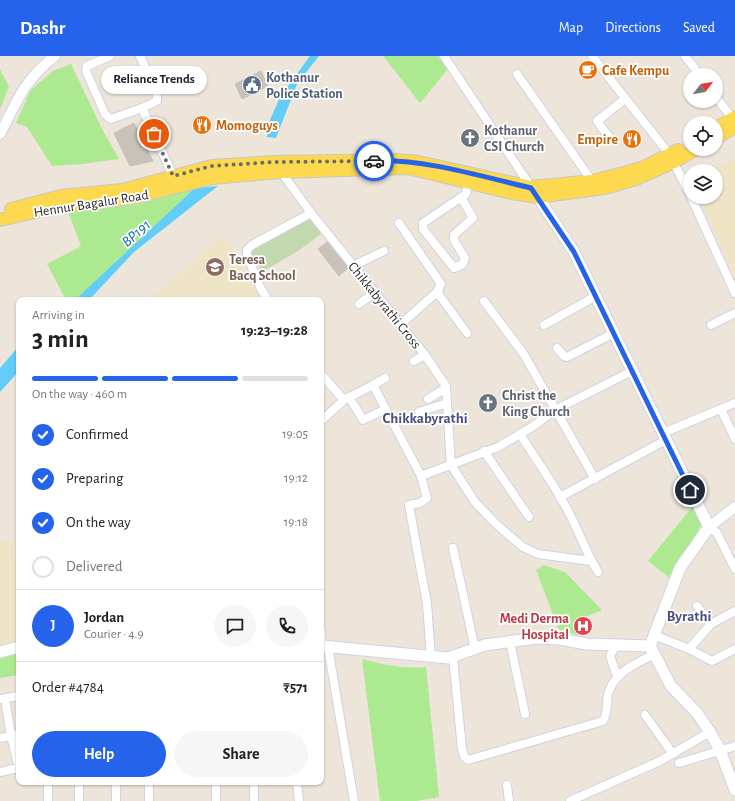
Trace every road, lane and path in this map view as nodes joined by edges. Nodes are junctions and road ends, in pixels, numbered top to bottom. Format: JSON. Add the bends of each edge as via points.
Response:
{"nodes":[{"id":1,"x":54,"y":56,"type":"edge"},
{"id":2,"x":110,"y":56,"type":"edge"},
{"id":3,"x":140,"y":56,"type":"edge"},
{"id":4,"x":444,"y":56,"type":"edge"},
{"id":5,"x":592,"y":56,"type":"edge"},
{"id":6,"x":685,"y":56,"type":"edge"},
{"id":7,"x":694,"y":68,"type":"edge"},
{"id":8,"x":517,"y":74,"type":"dead end"},
{"id":9,"x":625,"y":98,"type":"junction"},
{"id":10,"x":723,"y":106,"type":"edge"},
{"id":11,"x":142,"y":108,"type":"junction"},
{"id":12,"x":734,"y":121,"type":"edge"},
{"id":13,"x":723,"y":125,"type":"edge"},
{"id":14,"x":723,"y":131,"type":"edge"},
{"id":15,"x":0,"y":134,"type":"edge"},
{"id":16,"x":609,"y":137,"type":"dead end"},
{"id":17,"x":683,"y":149,"type":"edge"},
{"id":18,"x":683,"y":154,"type":"edge"},
{"id":19,"x":672,"y":158,"type":"junction"},
{"id":20,"x":278,"y":167,"type":"junction"},
{"id":21,"x":173,"y":176,"type":"junction"},
{"id":22,"x":469,"y":178,"type":"junction"},
{"id":23,"x":683,"y":181,"type":"edge"},
{"id":24,"x":592,"y":182,"type":"junction"},
{"id":25,"x":534,"y":192,"type":"junction"},
{"id":26,"x":461,"y":197,"type":"junction"},
{"id":27,"x":694,"y":204,"type":"edge"},
{"id":28,"x":0,"y":212,"type":"edge"},
{"id":29,"x":311,"y":213,"type":"junction"},
{"id":30,"x":0,"y":220,"type":"edge"},
{"id":31,"x":399,"y":223,"type":"dead end"},
{"id":32,"x":384,"y":251,"type":"dead end"},
{"id":33,"x":353,"y":266,"type":"junction"},
{"id":34,"x":437,"y":292,"type":"junction"},
{"id":35,"x":374,"y":293,"type":"junction"},
{"id":36,"x":735,"y":293,"type":"edge"},
{"id":37,"x":596,"y":296,"type":"junction"},
{"id":38,"x":266,"y":297,"type":"edge"},
{"id":39,"x":484,"y":301,"type":"dead end"},
{"id":40,"x":359,"y":304,"type":"dead end"},
{"id":41,"x":735,"y":313,"type":"edge"},
{"id":42,"x":400,"y":325,"type":"junction"},
{"id":43,"x":544,"y":325,"type":"dead end"},
{"id":44,"x":711,"y":325,"type":"dead end"},
{"id":45,"x":467,"y":333,"type":"dead end"},
{"id":46,"x":614,"y":333,"type":"junction"},
{"id":47,"x":557,"y":348,"type":"dead end"},
{"id":48,"x":425,"y":355,"type":"junction"},
{"id":49,"x":414,"y":361,"type":"dead end"},
{"id":50,"x":632,"y":370,"type":"junction"},
{"id":51,"x":324,"y":377,"type":"edge"},
{"id":52,"x":385,"y":378,"type":"dead end"},
{"id":53,"x":373,"y":385,"type":"junction"},
{"id":54,"x":446,"y":388,"type":"junction"},
{"id":55,"x":346,"y":398,"type":"junction"},
{"id":56,"x":428,"y":399,"type":"dead end"},
{"id":57,"x":447,"y":403,"type":"junction"},
{"id":58,"x":735,"y":403,"type":"edge"},
{"id":59,"x":386,"y":409,"type":"junction"},
{"id":60,"x":721,"y":409,"type":"junction"},
{"id":61,"x":555,"y":410,"type":"junction"},
{"id":62,"x":419,"y":412,"type":"dead end"},
{"id":63,"x":324,"y":418,"type":"edge"},
{"id":64,"x":520,"y":434,"type":"junction"},
{"id":65,"x":665,"y":437,"type":"junction"},
{"id":66,"x":735,"y":439,"type":"edge"},
{"id":67,"x":484,"y":451,"type":"junction"},
{"id":68,"x":451,"y":465,"type":"junction"},
{"id":69,"x":421,"y":476,"type":"junction"},
{"id":70,"x":595,"y":479,"type":"junction"},
{"id":71,"x":560,"y":497,"type":"junction"},
{"id":72,"x":735,"y":507,"type":"edge"},
{"id":73,"x":529,"y":517,"type":"dead end"},
{"id":74,"x":709,"y":527,"type":"junction"},
{"id":75,"x":453,"y":548,"type":"dead end"},
{"id":76,"x":591,"y":561,"type":"junction"},
{"id":77,"x":735,"y":569,"type":"edge"},
{"id":78,"x":598,"y":572,"type":"dead end"},
{"id":79,"x":697,"y":606,"type":"dead end"},
{"id":80,"x":735,"y":611,"type":"edge"},
{"id":81,"x":711,"y":624,"type":"junction"},
{"id":82,"x":654,"y":635,"type":"junction"},
{"id":83,"x":510,"y":641,"type":"junction"},
{"id":84,"x":616,"y":645,"type":"junction"},
{"id":85,"x":324,"y":646,"type":"edge"},
{"id":86,"x":16,"y":648,"type":"edge"},
{"id":87,"x":689,"y":648,"type":"junction"},
{"id":88,"x":475,"y":649,"type":"junction"},
{"id":89,"x":652,"y":650,"type":"junction"},
{"id":90,"x":735,"y":650,"type":"edge"},
{"id":91,"x":0,"y":652,"type":"edge"},
{"id":92,"x":431,"y":656,"type":"junction"},
{"id":93,"x":453,"y":657,"type":"junction"},
{"id":94,"x":617,"y":676,"type":"junction"},
{"id":95,"x":16,"y":697,"type":"edge"},
{"id":96,"x":3,"y":699,"type":"edge"},
{"id":97,"x":525,"y":714,"type":"dead end"},
{"id":98,"x":645,"y":715,"type":"dead end"},
{"id":99,"x":710,"y":732,"type":"junction"},
{"id":100,"x":15,"y":735,"type":"edge"},
{"id":101,"x":0,"y":738,"type":"edge"},
{"id":102,"x":16,"y":746,"type":"edge"},
{"id":103,"x":735,"y":746,"type":"edge"},
{"id":104,"x":720,"y":750,"type":"junction"},
{"id":105,"x":673,"y":754,"type":"junction"},
{"id":106,"x":679,"y":763,"type":"dead end"},
{"id":107,"x":16,"y":768,"type":"edge"},
{"id":108,"x":0,"y":772,"type":"edge"},
{"id":109,"x":48,"y":785,"type":"edge"},
{"id":110,"x":79,"y":785,"type":"edge"},
{"id":111,"x":116,"y":785,"type":"edge"},
{"id":112,"x":149,"y":785,"type":"edge"},
{"id":113,"x":216,"y":785,"type":"edge"},
{"id":114,"x":254,"y":785,"type":"edge"},
{"id":115,"x":297,"y":785,"type":"edge"},
{"id":116,"x":507,"y":785,"type":"dead end"},
{"id":117,"x":735,"y":790,"type":"edge"},
{"id":118,"x":48,"y":801,"type":"edge"},
{"id":119,"x":79,"y":801,"type":"edge"},
{"id":120,"x":116,"y":801,"type":"edge"},
{"id":121,"x":149,"y":801,"type":"edge"},
{"id":122,"x":216,"y":801,"type":"edge"},
{"id":123,"x":254,"y":801,"type":"edge"},
{"id":124,"x":299,"y":801,"type":"edge"},
{"id":125,"x":354,"y":801,"type":"edge"},
{"id":126,"x":509,"y":801,"type":"edge"},
{"id":127,"x":570,"y":801,"type":"edge"}],
"edges":[{"from":1,"to":15,"type":"street","via":[[23,88]]},
{"from":2,"to":11,"type":"street","via":[[91,63],[86,71],[105,114],[111,119]]},
{"from":3,"to":11,"type":"street","via":[[158,98],[157,101]]},
{"from":4,"to":25,"type":"street"},
{"from":5,"to":9,"type":"street"},
{"from":6,"to":7,"type":"street"},
{"from":8,"to":24,"type":"street"},
{"from":9,"to":16,"type":"street","via":[[597,121]]},
{"from":9,"to":19,"type":"street"},
{"from":10,"to":12,"type":"street"},
{"from":11,"to":21,"type":"street"},
{"from":12,"to":13,"type":"main road"},
{"from":12,"to":14,"type":"main road"},
{"from":17,"to":19,"type":"main road","name":"Hennur Bagalur Road"},
{"from":18,"to":19,"type":"main road","name":"Hennur Bagalur Road"},
{"from":19,"to":23,"type":"street"},
{"from":19,"to":24,"type":"main road","name":"Hennur Bagalur Road"},
{"from":19,"to":25,"type":"main road","name":"Hennur Bagalur Road","via":[[636,179],[605,188]]},
{"from":20,"to":21,"type":"main road","name":"Hennur Bagalur Road","via":[[238,165],[199,169]]},
{"from":20,"to":22,"type":"main road","name":"Hennur Bagalur Road","via":[[396,160],[419,162]]},
{"from":20,"to":29,"type":"street","name":"Chikkabyrathi Cross"},
{"from":20,"to":30,"type":"main road","name":"Hennur Bagalur Road","via":[[224,176],[133,198],[62,206]]},
{"from":21,"to":28,"type":"main road","name":"Hennur Bagalur Road","via":[[122,190],[61,196]]},
{"from":22,"to":25,"type":"main road","name":"Hennur Bagalur Road"},
{"from":22,"to":26,"type":"street","via":[[466,194]]},
{"from":24,"to":25,"type":"main road","name":"Hennur Bagalur Road"},
{"from":25,"to":37,"type":"main road","via":[[574,252]]},
{"from":26,"to":26,"type":"street","via":[[423,225],[423,229],[454,268],[463,264],[465,258],[454,240],[454,235],[473,218]]},
{"from":27,"to":36,"type":"street"},
{"from":29,"to":33,"type":"street","name":"Chikkabyrathi Cross"},
{"from":29,"to":38,"type":"street","via":[[247,250]]},
{"from":31,"to":34,"type":"street","via":[[441,284]]},
{"from":32,"to":33,"type":"street"},
{"from":33,"to":35,"type":"street","name":"Chikkabyrathi Cross"},
{"from":34,"to":42,"type":"street"},
{"from":34,"to":45,"type":"street"},
{"from":35,"to":40,"type":"street"},
{"from":35,"to":42,"type":"street","name":"Chikkabyrathi Cross"},
{"from":37,"to":43,"type":"street"},
{"from":37,"to":46,"type":"main road"},
{"from":39,"to":61,"type":"street","via":[[523,353]]},
{"from":41,"to":44,"type":"street"},
{"from":42,"to":48,"type":"street","name":"Chikkabyrathi Cross"},
{"from":46,"to":47,"type":"street","via":[[567,357]]},
{"from":46,"to":50,"type":"main road"},
{"from":48,"to":49,"type":"street"},
{"from":48,"to":54,"type":"street","name":"Chikkabyrathi Cross"},
{"from":50,"to":61,"type":"street"},
{"from":50,"to":65,"type":"main road"},
{"from":51,"to":55,"type":"street"},
{"from":52,"to":53,"type":"street"},
{"from":53,"to":55,"type":"street"},
{"from":53,"to":59,"type":"street"},
{"from":54,"to":56,"type":"street"},
{"from":54,"to":57,"type":"street","name":"Chikkabyrathi Cross"},
{"from":55,"to":59,"type":"street","via":[[364,421]]},
{"from":55,"to":63,"type":"street"},
{"from":57,"to":62,"type":"street"},
{"from":57,"to":68,"type":"street","name":"Chikkabyrathi Cross"},
{"from":58,"to":60,"type":"street"},
{"from":59,"to":69,"type":"street"},
{"from":60,"to":65,"type":"street"},
{"from":60,"to":66,"type":"street"},
{"from":61,"to":64,"type":"street"},
{"from":61,"to":70,"type":"street"},
{"from":64,"to":67,"type":"street"},
{"from":64,"to":71,"type":"street"},
{"from":65,"to":70,"type":"street"},
{"from":65,"to":74,"type":"main road"},
{"from":67,"to":68,"type":"street"},
{"from":67,"to":73,"type":"street"},
{"from":68,"to":69,"type":"street"},
{"from":68,"to":76,"type":"street","via":[[475,502],[523,547],[538,554]]},
{"from":69,"to":92,"type":"street","via":[[427,498],[420,503],[409,505],[427,604]]},
{"from":70,"to":71,"type":"street"},
{"from":71,"to":76,"type":"street"},
{"from":72,"to":74,"type":"street"},
{"from":74,"to":77,"type":"street","via":[[716,533]]},
{"from":74,"to":82,"type":"main road","via":[[680,568]]},
{"from":75,"to":88,"type":"street"},
{"from":76,"to":78,"type":"street"},
{"from":79,"to":81,"type":"street"},
{"from":80,"to":81,"type":"street"},
{"from":81,"to":87,"type":"street"},
{"from":82,"to":87,"type":"street"},
{"from":82,"to":89,"type":"main road"},
{"from":83,"to":84,"type":"main road","via":[[536,638]]},
{"from":83,"to":88,"type":"main road"},
{"from":83,"to":97,"type":"street"},
{"from":84,"to":89,"type":"main road"},
{"from":84,"to":94,"type":"street","via":[[610,656]]},
{"from":85,"to":92,"type":"main road"},
{"from":85,"to":125,"type":"street"},
{"from":86,"to":91,"type":"main road"},
{"from":87,"to":90,"type":"street","via":[[712,661]]},
{"from":88,"to":93,"type":"main road"},
{"from":89,"to":94,"type":"street"},
{"from":89,"to":99,"type":"main road","via":[[671,686],[697,713]]},
{"from":92,"to":93,"type":"main road"},
{"from":93,"to":94,"type":"street","via":[[462,749],[468,760],[603,721],[607,715],[608,694]]},
{"from":95,"to":96,"type":"street"},
{"from":96,"to":100,"type":"street"},
{"from":98,"to":105,"type":"street"},
{"from":99,"to":104,"type":"main road"},
{"from":99,"to":105,"type":"street"},
{"from":100,"to":101,"type":"street"},
{"from":100,"to":102,"type":"street"},
{"from":103,"to":104,"type":"street"},
{"from":104,"to":106,"type":"street"},
{"from":104,"to":117,"type":"main road"},
{"from":105,"to":127,"type":"street"},
{"from":107,"to":108,"type":"street"},
{"from":109,"to":118,"type":"street"},
{"from":110,"to":119,"type":"street"},
{"from":111,"to":120,"type":"street"},
{"from":112,"to":121,"type":"street"},
{"from":113,"to":122,"type":"street"},
{"from":114,"to":123,"type":"street"},
{"from":115,"to":124,"type":"street"},
{"from":116,"to":126,"type":"street"}]}
